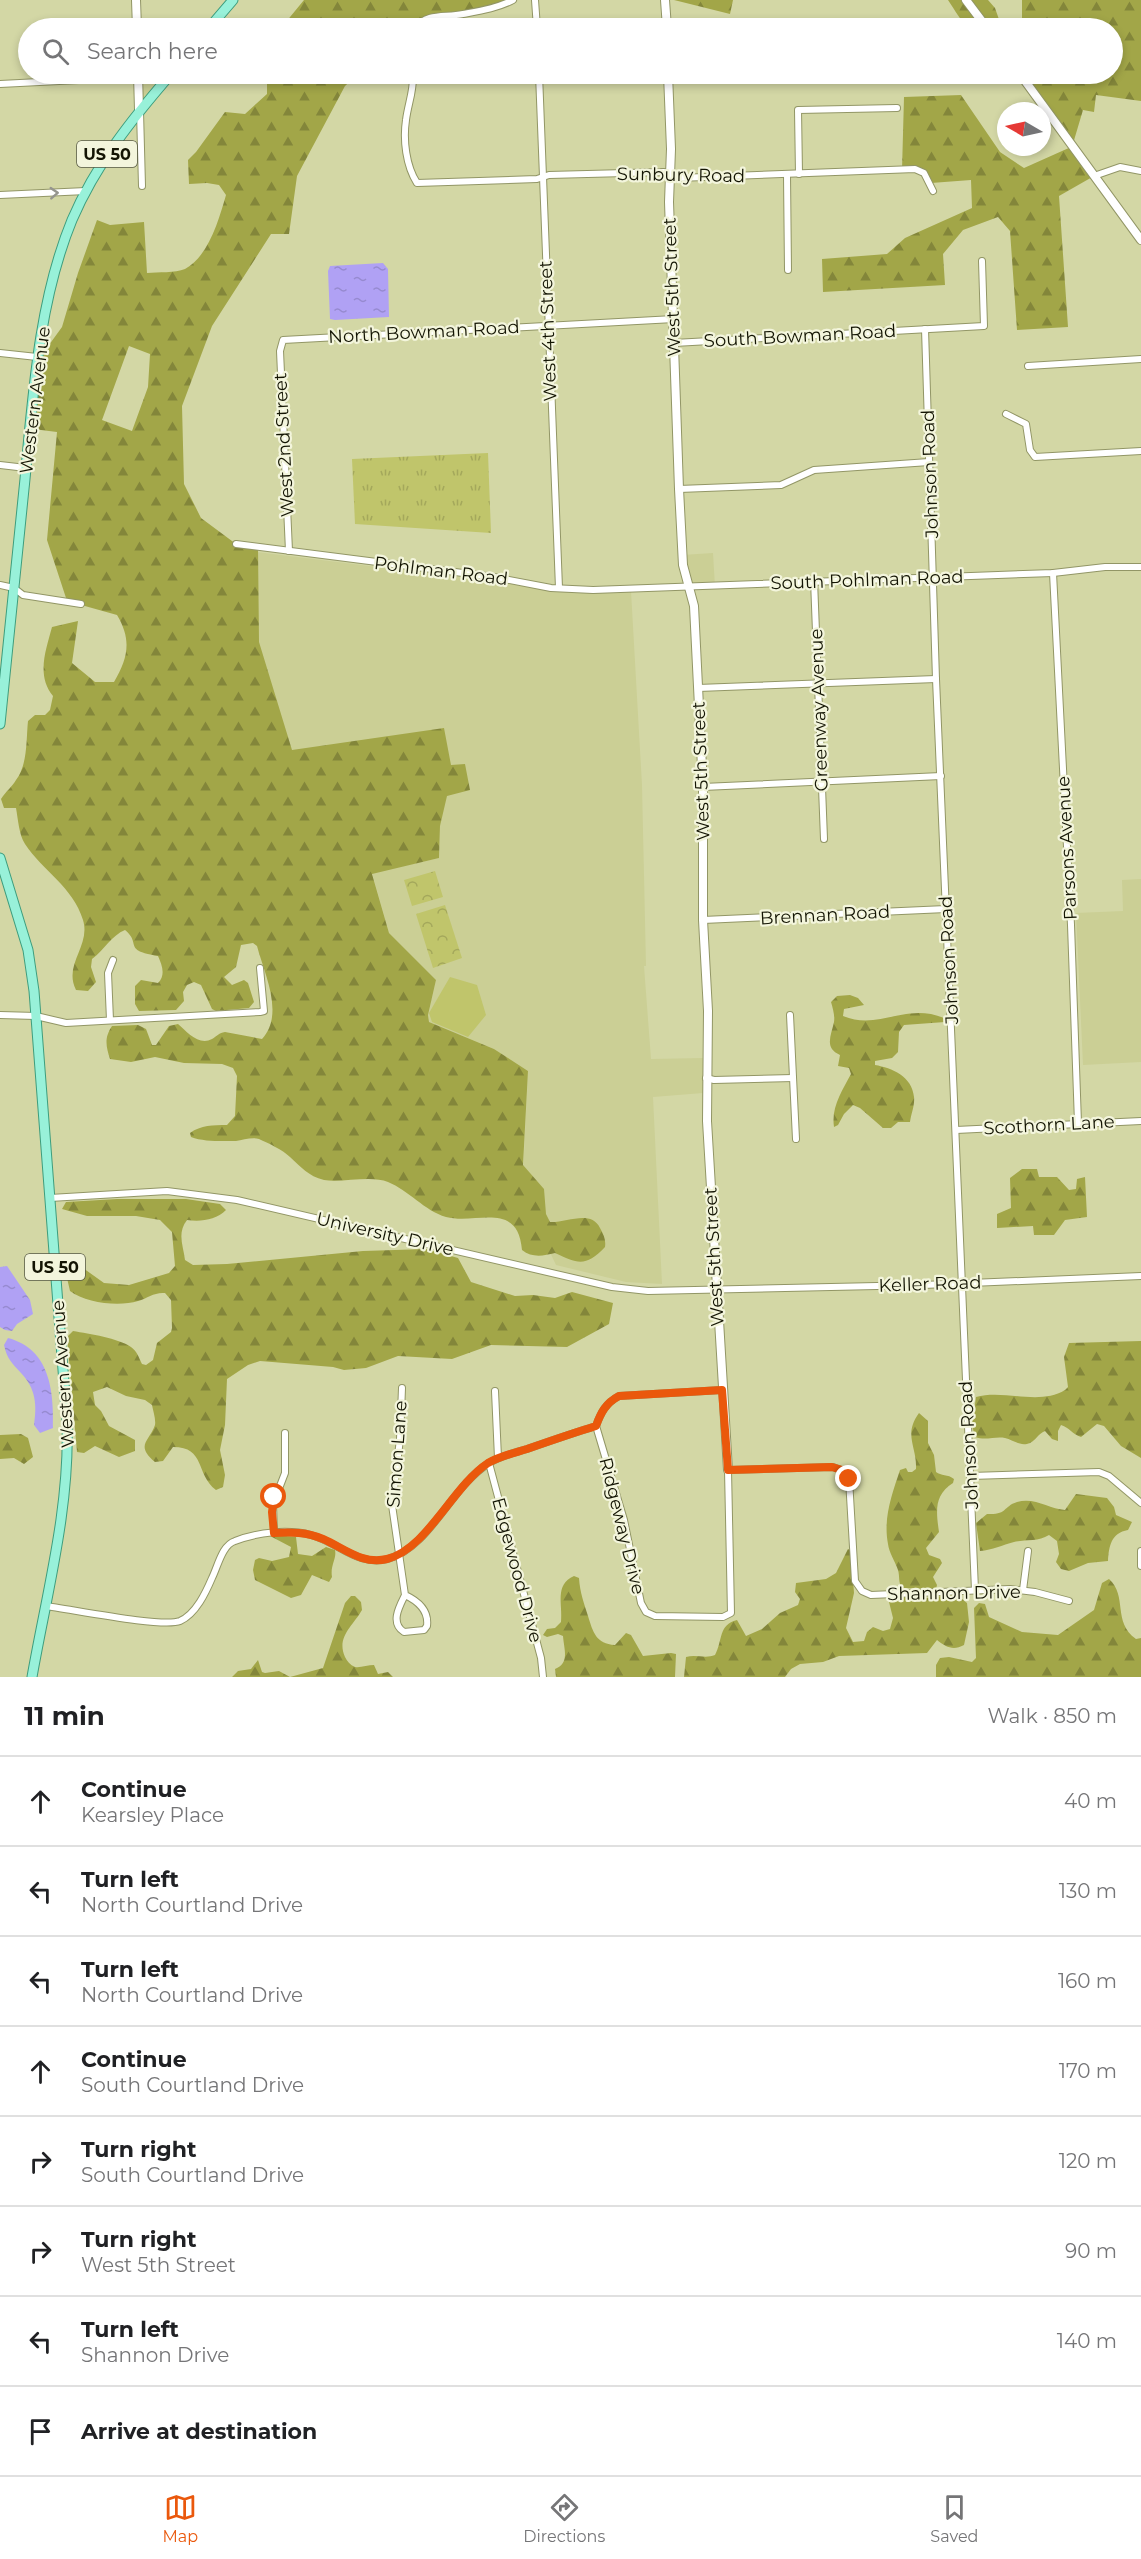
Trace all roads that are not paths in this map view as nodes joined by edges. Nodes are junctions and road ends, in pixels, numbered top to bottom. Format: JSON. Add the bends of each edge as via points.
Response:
{"nodes":[{"id":1,"x":136,"y":0,"type":"edge"},
{"id":2,"x":233,"y":0,"type":"edge"},
{"id":3,"x":513,"y":0,"type":"edge"},
{"id":4,"x":535,"y":0,"type":"edge"},
{"id":5,"x":665,"y":0,"type":"edge"},
{"id":6,"x":966,"y":0,"type":"edge"},
{"id":7,"x":137,"y":18,"type":"edge"},
{"id":8,"x":218,"y":18,"type":"edge"},
{"id":9,"x":429,"y":18,"type":"edge"},
{"id":10,"x":536,"y":18,"type":"edge"},
{"id":11,"x":666,"y":18,"type":"edge"},
{"id":12,"x":980,"y":18,"type":"edge"},
{"id":13,"x":18,"y":83,"type":"edge"},
{"id":14,"x":0,"y":84,"type":"edge"},
{"id":15,"x":139,"y":84,"type":"edge"},
{"id":16,"x":162,"y":84,"type":"edge"},
{"id":17,"x":412,"y":84,"type":"edge"},
{"id":18,"x":539,"y":84,"type":"edge"},
{"id":19,"x":668,"y":84,"type":"edge"},
{"id":20,"x":1026,"y":84,"type":"edge"},
{"id":21,"x":897,"y":108,"type":"dead end"},
{"id":22,"x":140,"y":110,"type":"junction"},
{"id":23,"x":1141,"y":171,"type":"edge"},
{"id":24,"x":799,"y":174,"type":"junction"},
{"id":25,"x":670,"y":175,"type":"junction"},
{"id":26,"x":787,"y":175,"type":"junction"},
{"id":27,"x":1094,"y":176,"type":"junction"},
{"id":28,"x":543,"y":177,"type":"junction"},
{"id":29,"x":142,"y":186,"type":"dead end"},
{"id":30,"x":86,"y":191,"type":"junction"},
{"id":31,"x":933,"y":191,"type":"dead end"},
{"id":32,"x":0,"y":195,"type":"edge"},
{"id":33,"x":1141,"y":240,"type":"edge"},
{"id":34,"x":982,"y":261,"type":"dead end"},
{"id":35,"x":788,"y":270,"type":"dead end"},
{"id":36,"x":674,"y":320,"type":"junction"},
{"id":37,"x":548,"y":325,"type":"junction"},
{"id":38,"x":925,"y":329,"type":"junction"},
{"id":39,"x":283,"y":340,"type":"joint"},
{"id":40,"x":674,"y":343,"type":"junction"},
{"id":41,"x":0,"y":353,"type":"edge"},
{"id":42,"x":37,"y":357,"type":"junction"},
{"id":43,"x":1141,"y":359,"type":"edge"},
{"id":44,"x":1028,"y":366,"type":"dead end"},
{"id":45,"x":1006,"y":414,"type":"dead end"},
{"id":46,"x":1141,"y":451,"type":"edge"},
{"id":47,"x":929,"y":462,"type":"junction"},
{"id":48,"x":0,"y":465,"type":"edge"},
{"id":49,"x":26,"y":468,"type":"junction"},
{"id":50,"x":679,"y":489,"type":"junction"},
{"id":51,"x":236,"y":544,"type":"dead end"},
{"id":52,"x":289,"y":551,"type":"junction"},
{"id":53,"x":1141,"y":567,"type":"edge"},
{"id":54,"x":1053,"y":573,"type":"junction"},
{"id":55,"x":933,"y":577,"type":"junction"},
{"id":56,"x":814,"y":580,"type":"junction"},
{"id":57,"x":0,"y":585,"type":"edge"},
{"id":58,"x":14,"y":588,"type":"junction"},
{"id":59,"x":559,"y":588,"type":"junction"},
{"id":60,"x":688,"y":588,"type":"junction"},
{"id":61,"x":592,"y":590,"type":"joint"},
{"id":62,"x":81,"y":604,"type":"dead end"},
{"id":63,"x":936,"y":679,"type":"junction"},
{"id":64,"x":817,"y":684,"type":"junction"},
{"id":65,"x":698,"y":688,"type":"junction"},
{"id":66,"x":2,"y":693,"type":"edge"},
{"id":67,"x":0,"y":724,"type":"edge"},
{"id":68,"x":941,"y":776,"type":"junction"},
{"id":69,"x":822,"y":782,"type":"junction"},
{"id":70,"x":703,"y":787,"type":"junction"},
{"id":71,"x":824,"y":839,"type":"dead end"},
{"id":72,"x":0,"y":858,"type":"edge"},
{"id":73,"x":946,"y":909,"type":"junction"},
{"id":74,"x":703,"y":920,"type":"junction"},
{"id":75,"x":113,"y":960,"type":"dead end"},
{"id":76,"x":260,"y":968,"type":"dead end"},
{"id":77,"x":0,"y":1015,"type":"edge"},
{"id":78,"x":790,"y":1015,"type":"dead end"},
{"id":79,"x":36,"y":1017,"type":"junction"},
{"id":80,"x":110,"y":1020,"type":"junction"},
{"id":81,"x":706,"y":1078,"type":"junction"},
{"id":82,"x":793,"y":1078,"type":"junction"},
{"id":83,"x":1141,"y":1121,"type":"edge"},
{"id":84,"x":1078,"y":1123,"type":"junction"},
{"id":85,"x":956,"y":1130,"type":"junction"},
{"id":86,"x":796,"y":1139,"type":"dead end"},
{"id":87,"x":50,"y":1198,"type":"junction"},
{"id":88,"x":1141,"y":1276,"type":"edge"},
{"id":89,"x":963,"y":1283,"type":"junction"},
{"id":90,"x":719,"y":1289,"type":"junction"},
{"id":91,"x":402,"y":1388,"type":"dead end"},
{"id":92,"x":722,"y":1390,"type":"junction"},
{"id":93,"x":495,"y":1391,"type":"dead end"},
{"id":94,"x":596,"y":1426,"type":"junction"},
{"id":95,"x":285,"y":1433,"type":"dead end"},
{"id":96,"x":498,"y":1458,"type":"junction"},
{"id":97,"x":489,"y":1463,"type":"junction"},
{"id":98,"x":728,"y":1470,"type":"junction"},
{"id":99,"x":971,"y":1476,"type":"junction"},
{"id":100,"x":1141,"y":1503,"type":"edge"},
{"id":101,"x":274,"y":1533,"type":"junction"},
{"id":102,"x":1028,"y":1551,"type":"dead end"},
{"id":103,"x":1141,"y":1551,"type":"edge"},
{"id":104,"x":399,"y":1554,"type":"junction"},
{"id":105,"x":1141,"y":1566,"type":"edge"},
{"id":106,"x":975,"y":1590,"type":"junction"},
{"id":107,"x":1023,"y":1590,"type":"junction"},
{"id":108,"x":405,"y":1595,"type":"junction"},
{"id":109,"x":1069,"y":1601,"type":"dead end"},
{"id":110,"x":45,"y":1606,"type":"junction"},
{"id":111,"x":32,"y":1677,"type":"edge"},
{"id":112,"x":543,"y":1677,"type":"edge"}],
"edges":[{"from":1,"to":7,"type":"street"},
{"from":2,"to":8,"type":"main road"},
{"from":3,"to":9,"type":"street","via":[[460,15]]},
{"from":4,"to":10,"type":"street"},
{"from":5,"to":11,"type":"street"},
{"from":6,"to":12,"type":"street"},
{"from":13,"to":14,"type":"street"},
{"from":15,"to":22,"type":"street"},
{"from":16,"to":22,"type":"main road","name":"Western Avenue","number":"US 50"},
{"from":17,"to":28,"type":"street","name":"Sunbury Road","via":[[406,126],[408,161],[417,183]]},
{"from":18,"to":28,"type":"street","name":"West 4th Street"},
{"from":19,"to":25,"type":"street","name":"West 5th Street"},
{"from":20,"to":27,"type":"street"},
{"from":21,"to":24,"type":"street","via":[[798,110]]},
{"from":22,"to":29,"type":"street"},
{"from":22,"to":30,"type":"main road","name":"Western Avenue","number":"US 50","via":[[101,162]]},
{"from":23,"to":27,"type":"street","via":[[1120,167]]},
{"from":24,"to":26,"type":"street","name":"Sunbury Road"},
{"from":24,"to":31,"type":"street","name":"Sunbury Road","via":[[915,169],[924,173]]},
{"from":25,"to":26,"type":"street","name":"Sunbury Road"},
{"from":25,"to":28,"type":"street","name":"Sunbury Road","via":[[664,172]]},
{"from":25,"to":36,"type":"street","name":"West 5th Street"},
{"from":26,"to":35,"type":"street"},
{"from":27,"to":33,"type":"street"},
{"from":28,"to":37,"type":"street","name":"West 4th Street"},
{"from":32,"to":30,"type":"street","one_way":true},
{"from":30,"to":42,"type":"main road","name":"Western Avenue","number":"US 50","via":[[60,259]]},
{"from":34,"to":38,"type":"street","name":"South Bowman Road","via":[[984,326]]},
{"from":36,"to":37,"type":"street","name":"North Bowman Road"},
{"from":36,"to":40,"type":"street","name":"West 5th Street"},
{"from":37,"to":39,"type":"street","name":"North Bowman Road"},
{"from":37,"to":59,"type":"street","name":"West 4th Street"},
{"from":38,"to":40,"type":"street","name":"South Bowman Road"},
{"from":38,"to":47,"type":"street","name":"Johnson Road"},
{"from":39,"to":52,"type":"street","name":"West 2nd Street","via":[[280,351]]},
{"from":40,"to":50,"type":"street","name":"West 5th Street"},
{"from":41,"to":42,"type":"street"},
{"from":42,"to":49,"type":"main road","name":"Western Avenue","number":"US 50"},
{"from":43,"to":44,"type":"street"},
{"from":45,"to":46,"type":"street","via":[[1026,424],[1030,453],[1035,457]]},
{"from":47,"to":50,"type":"street","via":[[836,466],[814,470],[781,485]]},
{"from":47,"to":55,"type":"street","name":"Johnson Road"},
{"from":48,"to":49,"type":"street"},
{"from":49,"to":58,"type":"main road","name":"Western Avenue","number":"US 50"},
{"from":50,"to":60,"type":"street","name":"West 5th Street"},
{"from":51,"to":52,"type":"street","name":"Pohlman Road"},
{"from":52,"to":59,"type":"street","name":"Pohlman Road"},
{"from":53,"to":54,"type":"street","name":"South Pohlman Road"},
{"from":54,"to":55,"type":"street","name":"South Pohlman Road"},
{"from":54,"to":84,"type":"street","name":"Parsons Avenue"},
{"from":55,"to":56,"type":"street","name":"South Pohlman Road"},
{"from":55,"to":63,"type":"street","name":"Johnson Road"},
{"from":56,"to":60,"type":"street","name":"South Pohlman Road"},
{"from":56,"to":64,"type":"street","name":"Greenway Avenue"},
{"from":57,"to":58,"type":"street"},
{"from":58,"to":62,"type":"street","via":[[23,595]]},
{"from":58,"to":66,"type":"main road","name":"Western Avenue","number":"US 50"},
{"from":59,"to":61,"type":"street","name":"Pohlman Road"},
{"from":60,"to":61,"type":"street","name":"South Pohlman Road"},
{"from":60,"to":65,"type":"street","name":"West 5th Street","via":[[694,606]]},
{"from":63,"to":64,"type":"street"},
{"from":63,"to":68,"type":"street","name":"Johnson Road"},
{"from":64,"to":65,"type":"street"},
{"from":64,"to":69,"type":"street","name":"Greenway Avenue"},
{"from":65,"to":70,"type":"street","name":"West 5th Street"},
{"from":66,"to":67,"type":"main road","name":"Western Avenue","number":"US 50"},
{"from":68,"to":69,"type":"street"},
{"from":68,"to":73,"type":"street","name":"Johnson Road"},
{"from":69,"to":70,"type":"street"},
{"from":69,"to":71,"type":"street","name":"Greenway Avenue"},
{"from":70,"to":74,"type":"street","name":"West 5th Street"},
{"from":72,"to":79,"type":"main road","name":"Western Avenue","number":"US 50","via":[[28,950]]},
{"from":73,"to":74,"type":"street","name":"Brennan Road"},
{"from":73,"to":85,"type":"street","name":"Johnson Road"},
{"from":74,"to":81,"type":"street","name":"West 5th Street","via":[[708,1011]]},
{"from":75,"to":80,"type":"street","via":[[108,973]]},
{"from":76,"to":80,"type":"street","via":[[264,1011]]},
{"from":77,"to":79,"type":"street"},
{"from":78,"to":82,"type":"street"},
{"from":79,"to":80,"type":"street","via":[[66,1023]]},
{"from":79,"to":87,"type":"main road","name":"Western Avenue","number":"US 50"},
{"from":81,"to":82,"type":"street"},
{"from":81,"to":90,"type":"street","name":"West 5th Street"},
{"from":82,"to":86,"type":"street"},
{"from":83,"to":84,"type":"street","name":"Scothorn Lane"},
{"from":84,"to":85,"type":"street","name":"Scothorn Lane"},
{"from":85,"to":89,"type":"street","name":"Johnson Road"},
{"from":87,"to":90,"type":"street","name":"University Drive","via":[[167,1191],[207,1195],[612,1287],[648,1292]]},
{"from":87,"to":110,"type":"main road","name":"Western Avenue","number":"US 50","via":[[68,1450],[63,1506]]},
{"from":88,"to":89,"type":"street","name":"Keller Road"},
{"from":89,"to":90,"type":"street","name":"Keller Road"},
{"from":89,"to":99,"type":"street","name":"Johnson Road"},
{"from":90,"to":92,"type":"street","name":"West 5th Street"},
{"from":91,"to":104,"type":"street","name":"Simon Lane","via":[[392,1505]]},
{"from":92,"to":94,"type":"street","via":[[619,1396],[609,1402]]},
{"from":92,"to":98,"type":"street","name":"West 5th Street"},
{"from":93,"to":96,"type":"street"},
{"from":94,"to":96,"type":"street"},
{"from":94,"to":98,"type":"street","name":"Ridgeway Drive","via":[[624,1520],[641,1603],[646,1612],[655,1616],[723,1617],[731,1613]]},
{"from":95,"to":101,"type":"street","via":[[285,1473],[273,1504]]},
{"from":96,"to":97,"type":"street"},
{"from":97,"to":104,"type":"street","via":[[453,1496],[424,1533]]},
{"from":97,"to":112,"type":"street","name":"Edgewood Drive"},
{"from":98,"to":106,"type":"street","name":"Shannon Drive","via":[[821,1466],[842,1470],[849,1479],[855,1581],[862,1591],[871,1595]]},
{"from":99,"to":100,"type":"street","via":[[1099,1472]]},
{"from":99,"to":106,"type":"street","name":"Johnson Road"},
{"from":101,"to":104,"type":"street","via":[[312,1535],[365,1559],[386,1559]]},
{"from":101,"to":110,"type":"street","via":[[231,1542],[198,1604],[181,1620],[159,1623]]},
{"from":102,"to":107,"type":"street"},
{"from":103,"to":105,"type":"street"},
{"from":104,"to":108,"type":"street","name":"Simon Lane"},
{"from":106,"to":107,"type":"street","name":"Shannon Drive"},
{"from":107,"to":109,"type":"street","name":"Shannon Drive"},
{"from":108,"to":108,"type":"street","via":[[397,1613],[397,1626],[404,1632],[424,1630],[427,1615]]},
{"from":110,"to":111,"type":"main road","name":"Western Avenue","number":"US 50"}]}
